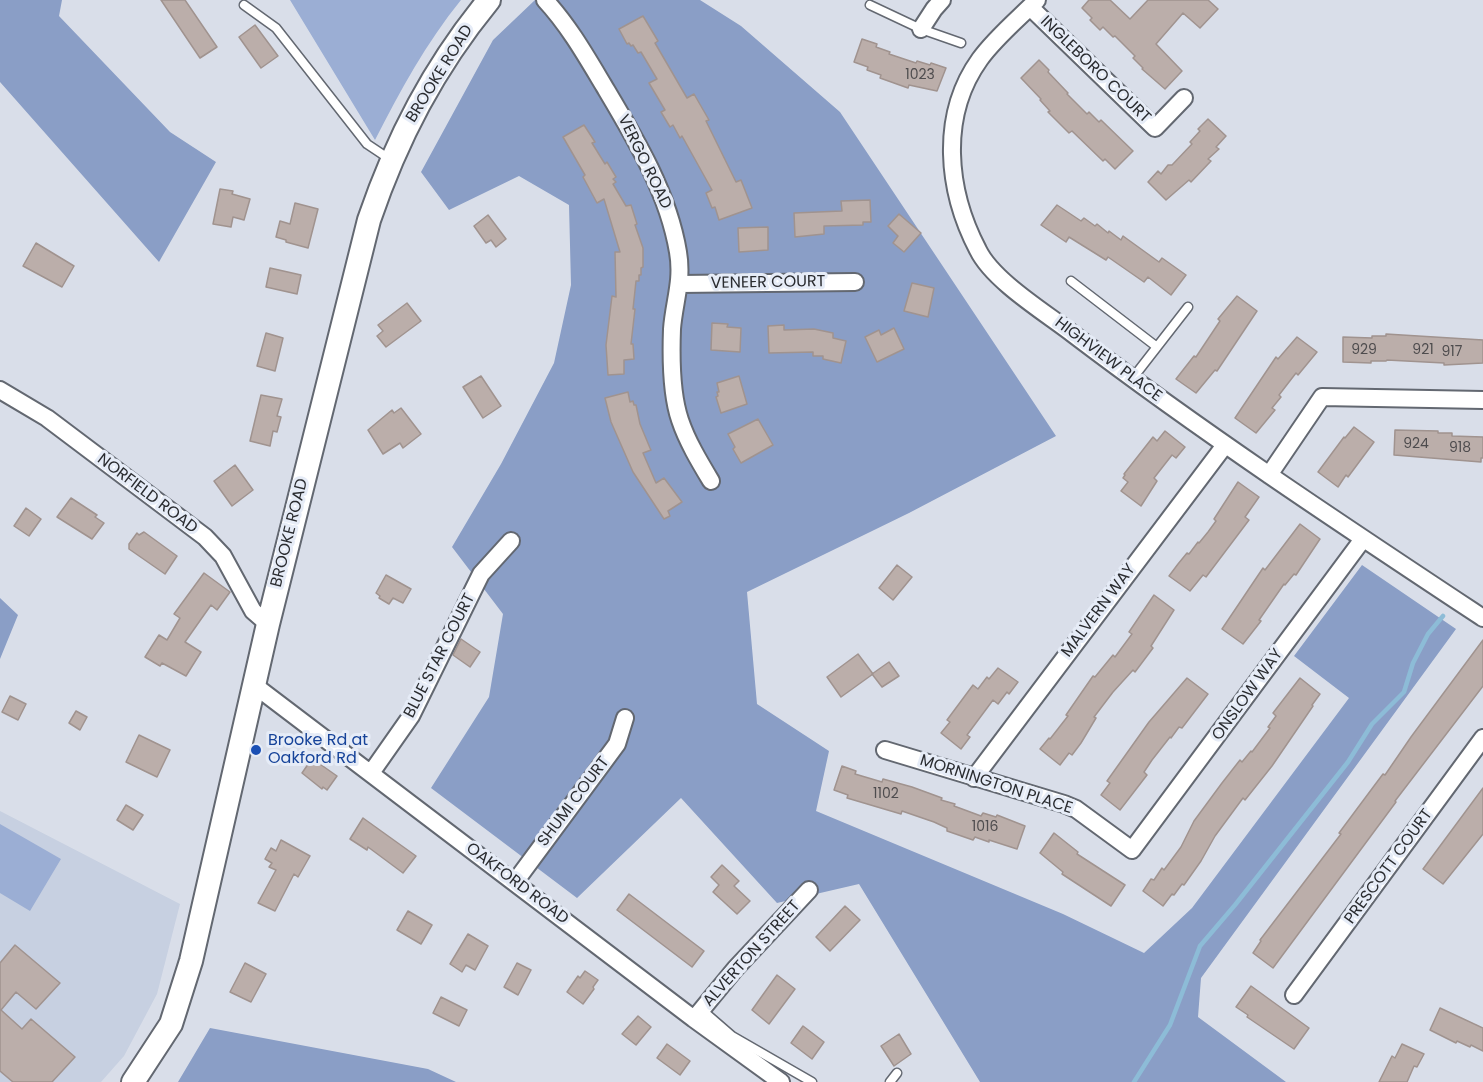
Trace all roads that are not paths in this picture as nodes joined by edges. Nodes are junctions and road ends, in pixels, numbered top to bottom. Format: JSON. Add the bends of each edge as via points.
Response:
{"nodes":[{"id":1,"x":489,"y":0,"type":"edge"},
{"id":2,"x":545,"y":0,"type":"edge"},
{"id":3,"x":942,"y":0,"type":"edge"},
{"id":4,"x":1033,"y":4,"type":"edge"},
{"id":5,"x":244,"y":5,"type":"dead end"},
{"id":6,"x":870,"y":5,"type":"dead end"},
{"id":7,"x":921,"y":29,"type":"junction"},
{"id":8,"x":961,"y":43,"type":"dead end"},
{"id":9,"x":1184,"y":98,"type":"dead end"},
{"id":10,"x":391,"y":160,"type":"junction"},
{"id":11,"x":1071,"y":281,"type":"dead end"},
{"id":12,"x":855,"y":282,"type":"dead end"},
{"id":13,"x":680,"y":284,"type":"junction"},
{"id":14,"x":1188,"y":307,"type":"dead end"},
{"id":15,"x":1157,"y":347,"type":"junction"},
{"id":16,"x":1132,"y":379,"type":"junction"},
{"id":17,"x":0,"y":390,"type":"edge"},
{"id":18,"x":1483,"y":400,"type":"edge"},
{"id":19,"x":1225,"y":445,"type":"junction"},
{"id":20,"x":1269,"y":475,"type":"junction"},
{"id":21,"x":711,"y":481,"type":"dead end"},
{"id":22,"x":1363,"y":539,"type":"junction"},
{"id":23,"x":511,"y":541,"type":"dead end"},
{"id":24,"x":1483,"y":618,"type":"edge"},
{"id":25,"x":268,"y":624,"type":"junction"},
{"id":26,"x":254,"y":685,"type":"junction"},
{"id":27,"x":626,"y":718,"type":"dead end"},
{"id":28,"x":1483,"y":738,"type":"edge"},
{"id":29,"x":885,"y":750,"type":"dead end"},
{"id":30,"x":371,"y":773,"type":"junction"},
{"id":31,"x":974,"y":778,"type":"junction"},
{"id":32,"x":1132,"y":850,"type":"joint"},
{"id":33,"x":515,"y":882,"type":"junction"},
{"id":34,"x":809,"y":890,"type":"dead end"},
{"id":35,"x":1294,"y":995,"type":"dead end"},
{"id":36,"x":698,"y":1014,"type":"junction"},
{"id":37,"x":897,"y":1072,"type":"dead end"},
{"id":38,"x":133,"y":1082,"type":"edge"},
{"id":39,"x":781,"y":1082,"type":"edge"},
{"id":40,"x":812,"y":1082,"type":"edge"},
{"id":41,"x":890,"y":1082,"type":"edge"}],
"edges":[{"from":1,"to":10,"type":"street","name":"BROOKE ROAD","via":[[418,103]]},
{"from":2,"to":13,"type":"street","name":"VERGO ROAD","via":[[578,44],[648,163],[668,209],[679,253]]},
{"from":3,"to":7,"type":"street"},
{"from":4,"to":9,"type":"street","name":"INGLEBORO COURT","via":[[1155,128]]},
{"from":4,"to":16,"type":"street","name":"HIGHVIEW PLACE","via":[[980,58],[964,88],[951,144],[956,194],[978,252],[1000,278]]},
{"from":5,"to":10,"type":"lane","via":[[276,28],[367,144]]},
{"from":6,"to":7,"type":"lane"},
{"from":7,"to":8,"type":"lane"},
{"from":10,"to":25,"type":"street","name":"BROOKE ROAD","via":[[369,220]]},
{"from":11,"to":15,"type":"lane"},
{"from":12,"to":13,"type":"street","name":"VENEER COURT"},
{"from":13,"to":21,"type":"street","name":"VERGO ROAD","via":[[672,327],[679,418]]},
{"from":14,"to":15,"type":"lane"},
{"from":15,"to":16,"type":"lane"},
{"from":16,"to":19,"type":"street","name":"HIGHVIEW PLACE"},
{"from":17,"to":25,"type":"street","name":"NORFIELD ROAD","via":[[47,418],[205,537],[223,556],[254,610]]},
{"from":18,"to":20,"type":"street","via":[[1322,397]]},
{"from":19,"to":20,"type":"street","name":"HIGHVIEW PLACE"},
{"from":19,"to":31,"type":"street","name":"MALVERN WAY"},
{"from":20,"to":22,"type":"street","name":"HIGHVIEW PLACE"},
{"from":22,"to":24,"type":"street","name":"HIGHVIEW PLACE"},
{"from":22,"to":32,"type":"street","name":"ONSLOW WAY"},
{"from":23,"to":30,"type":"street","name":"BLUE STAR COURT","via":[[481,574],[411,716]]},
{"from":25,"to":26,"type":"street","name":"BROOKE ROAD"},
{"from":26,"to":30,"type":"street","name":"OAKFORD ROAD"},
{"from":26,"to":38,"type":"street","name":"BROOKE ROAD","via":[[202,919],[180,999],[171,1024]]},
{"from":27,"to":33,"type":"street","name":"SHUMI COURT","via":[[617,744]]},
{"from":28,"to":35,"type":"street","name":"PRESCOTT COURT"},
{"from":29,"to":31,"type":"street","name":"MORNINGTON PLACE"},
{"from":30,"to":33,"type":"street","name":"OAKFORD ROAD"},
{"from":31,"to":32,"type":"street","name":"MORNINGTON PLACE","via":[[1076,809]]},
{"from":33,"to":36,"type":"street","name":"OAKFORD ROAD"},
{"from":34,"to":36,"type":"street","name":"ALVERTON STREET"},
{"from":36,"to":39,"type":"street","name":"OAKFORD ROAD"},
{"from":36,"to":40,"type":"lane"},
{"from":37,"to":41,"type":"lane"}]}
